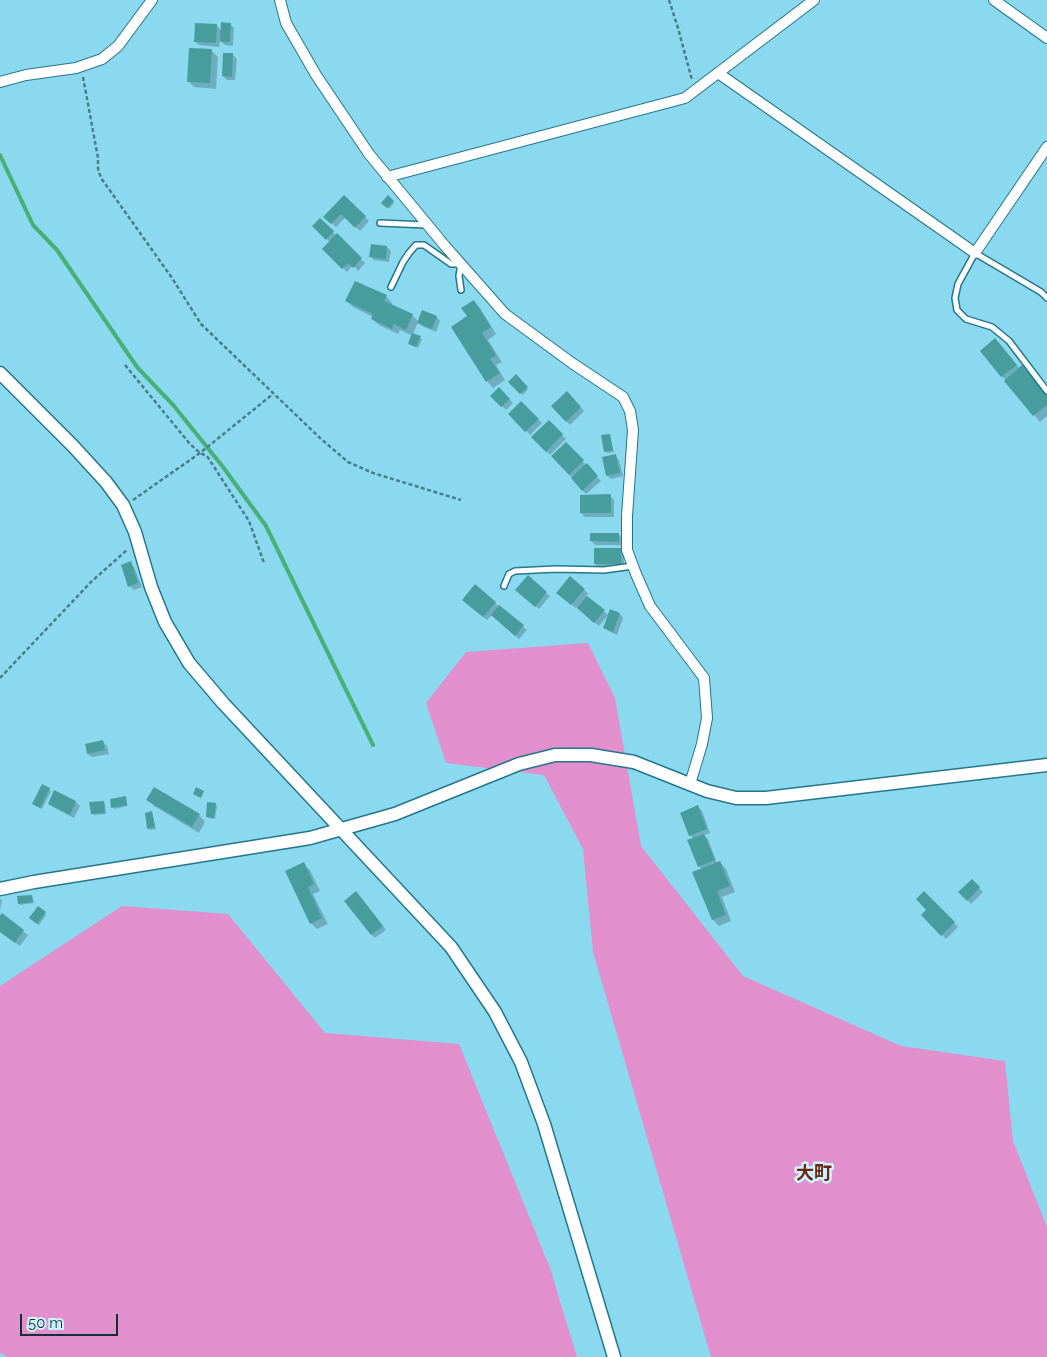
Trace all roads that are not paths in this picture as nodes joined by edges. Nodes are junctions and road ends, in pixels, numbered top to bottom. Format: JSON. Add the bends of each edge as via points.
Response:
{"nodes":[{"id":1,"x":152,"y":0,"type":"edge"},
{"id":2,"x":280,"y":0,"type":"edge"},
{"id":3,"x":814,"y":0,"type":"edge"},
{"id":4,"x":994,"y":0,"type":"edge"},
{"id":5,"x":1047,"y":38,"type":"edge"},
{"id":6,"x":718,"y":73,"type":"junction"},
{"id":7,"x":0,"y":82,"type":"edge"},
{"id":8,"x":1047,"y":147,"type":"edge"},
{"id":9,"x":387,"y":177,"type":"junction"},
{"id":10,"x":380,"y":223,"type":"dead end"},
{"id":11,"x":428,"y":225,"type":"junction"},
{"id":12,"x":975,"y":253,"type":"junction"},
{"id":13,"x":461,"y":264,"type":"junction"},
{"id":14,"x":392,"y":286,"type":"dead end"},
{"id":15,"x":461,"y":290,"type":"dead end"},
{"id":16,"x":1047,"y":298,"type":"edge"},
{"id":17,"x":0,"y":373,"type":"edge"},
{"id":18,"x":1047,"y":391,"type":"edge"},
{"id":19,"x":633,"y":566,"type":"junction"},
{"id":20,"x":504,"y":586,"type":"dead end"},
{"id":21,"x":1047,"y":765,"type":"edge"},
{"id":22,"x":690,"y":784,"type":"junction"},
{"id":23,"x":341,"y":830,"type":"junction"},
{"id":24,"x":0,"y":889,"type":"edge"},
{"id":25,"x":614,"y":1357,"type":"edge"}],
"edges":[{"from":1,"to":7,"type":"street","via":[[118,46],[102,59]]},
{"from":2,"to":9,"type":"street","via":[[286,23],[316,75]]},
{"from":3,"to":6,"type":"street"},
{"from":4,"to":5,"type":"street"},
{"from":6,"to":9,"type":"street","via":[[685,98]]},
{"from":6,"to":12,"type":"street"},
{"from":8,"to":12,"type":"street"},
{"from":9,"to":11,"type":"street"},
{"from":10,"to":11,"type":"lane"},
{"from":11,"to":13,"type":"street"},
{"from":12,"to":16,"type":"lane"},
{"from":12,"to":18,"type":"lane","via":[[958,284],[957,310],[966,319],[992,327],[1009,341]]},
{"from":13,"to":14,"type":"lane","via":[[451,264],[424,245],[416,245],[403,262]]},
{"from":13,"to":15,"type":"lane"},
{"from":13,"to":19,"type":"street","via":[[505,314],[622,396],[630,411],[633,430],[627,516],[627,550]]},
{"from":17,"to":23,"type":"street","via":[[93,467],[123,505],[165,622],[189,664]]},
{"from":19,"to":20,"type":"lane","via":[[604,570],[515,571],[509,574]]},
{"from":19,"to":22,"type":"street","via":[[650,606],[704,678],[706,718]]},
{"from":21,"to":22,"type":"street","via":[[766,798],[736,798]]},
{"from":22,"to":23,"type":"street","via":[[634,762],[591,755],[555,755],[519,764],[395,814]]},
{"from":23,"to":24,"type":"street","via":[[310,838]]},
{"from":23,"to":25,"type":"street","via":[[451,947],[495,1012],[521,1062],[544,1124]]}]}
